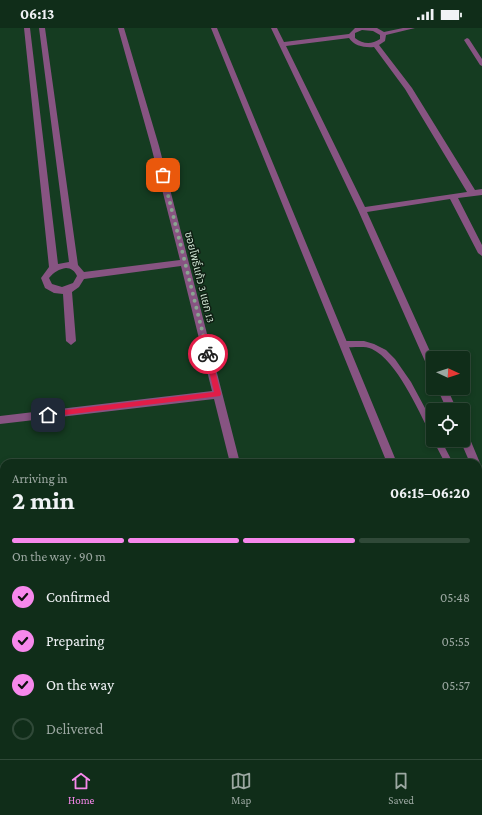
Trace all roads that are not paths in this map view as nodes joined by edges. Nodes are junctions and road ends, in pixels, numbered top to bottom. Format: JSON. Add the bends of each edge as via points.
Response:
{"nodes":[{"id":1,"x":27,"y":28,"type":"edge"},
{"id":2,"x":42,"y":28,"type":"edge"},
{"id":3,"x":121,"y":28,"type":"edge"},
{"id":4,"x":214,"y":28,"type":"edge"},
{"id":5,"x":274,"y":28,"type":"edge"},
{"id":6,"x":362,"y":28,"type":"edge"},
{"id":7,"x":412,"y":28,"type":"edge"},
{"id":8,"x":383,"y":34,"type":"junction"},
{"id":9,"x":351,"y":36,"type":"junction"},
{"id":10,"x":468,"y":40,"type":"dead end"},
{"id":11,"x":282,"y":44,"type":"junction"},
{"id":12,"x":376,"y":45,"type":"junction"},
{"id":13,"x":45,"y":52,"type":"junction"},
{"id":14,"x":30,"y":54,"type":"junction"},
{"id":15,"x":482,"y":64,"type":"edge"},
{"id":16,"x":52,"y":172,"type":"junction"},
{"id":17,"x":482,"y":192,"type":"edge"},
{"id":18,"x":473,"y":194,"type":"junction"},
{"id":19,"x":453,"y":197,"type":"junction"},
{"id":20,"x":362,"y":210,"type":"junction"},
{"id":21,"x":482,"y":253,"type":"edge"},
{"id":22,"x":184,"y":263,"type":"junction"},
{"id":23,"x":74,"y":267,"type":"junction"},
{"id":24,"x":54,"y":268,"type":"junction"},
{"id":25,"x":81,"y":276,"type":"junction"},
{"id":26,"x":67,"y":290,"type":"junction"},
{"id":27,"x":71,"y":341,"type":"dead end"},
{"id":28,"x":344,"y":344,"type":"junction"},
{"id":29,"x":426,"y":352,"type":"edge"},
{"id":30,"x":218,"y":394,"type":"junction"},
{"id":31,"x":426,"y":419,"type":"edge"},
{"id":32,"x":0,"y":420,"type":"edge"},
{"id":33,"x":441,"y":447,"type":"edge"},
{"id":34,"x":469,"y":447,"type":"edge"},
{"id":35,"x":233,"y":459,"type":"edge"},
{"id":36,"x":390,"y":459,"type":"edge"},
{"id":37,"x":447,"y":459,"type":"edge"},
{"id":38,"x":474,"y":459,"type":"edge"}],
"edges":[{"from":1,"to":14,"type":"street"},
{"from":2,"to":13,"type":"street"},
{"from":3,"to":22,"type":"street","name":"ซอยโพธิ์แก้ว 3 แยก 13","via":[[155,146]]},
{"from":4,"to":28,"type":"street"},
{"from":5,"to":11,"type":"street"},
{"from":6,"to":8,"type":"street","via":[[374,29]]},
{"from":6,"to":9,"type":"street","via":[[355,30]]},
{"from":7,"to":8,"type":"street"},
{"from":8,"to":12,"type":"street","via":[[383,40]]},
{"from":9,"to":11,"type":"street"},
{"from":9,"to":12,"type":"street","via":[[357,43]]},
{"from":10,"to":15,"type":"street"},
{"from":11,"to":20,"type":"street"},
{"from":12,"to":18,"type":"street","via":[[408,88]]},
{"from":13,"to":14,"type":"street"},
{"from":13,"to":16,"type":"street"},
{"from":14,"to":16,"type":"street"},
{"from":16,"to":23,"type":"street"},
{"from":16,"to":24,"type":"street"},
{"from":17,"to":18,"type":"street"},
{"from":18,"to":19,"type":"street"},
{"from":19,"to":20,"type":"street"},
{"from":19,"to":21,"type":"street"},
{"from":20,"to":29,"type":"street"},
{"from":22,"to":25,"type":"street"},
{"from":22,"to":30,"type":"street","name":"ซอยโพธิ์แก้ว 3 แยก 13"},
{"from":23,"to":24,"type":"street","via":[[64,265]]},
{"from":23,"to":25,"type":"street"},
{"from":24,"to":26,"type":"street","via":[[47,274],[46,282],[56,290]]},
{"from":25,"to":26,"type":"street","via":[[77,285]]},
{"from":26,"to":27,"type":"street"},
{"from":28,"to":31,"type":"lane","via":[[366,344],[392,359]]},
{"from":28,"to":36,"type":"street"},
{"from":30,"to":32,"type":"street"},
{"from":30,"to":35,"type":"street","name":"ซอยโพธิ์แก้ว 3 แยก 13"},
{"from":33,"to":37,"type":"lane"},
{"from":34,"to":38,"type":"street"}]}
